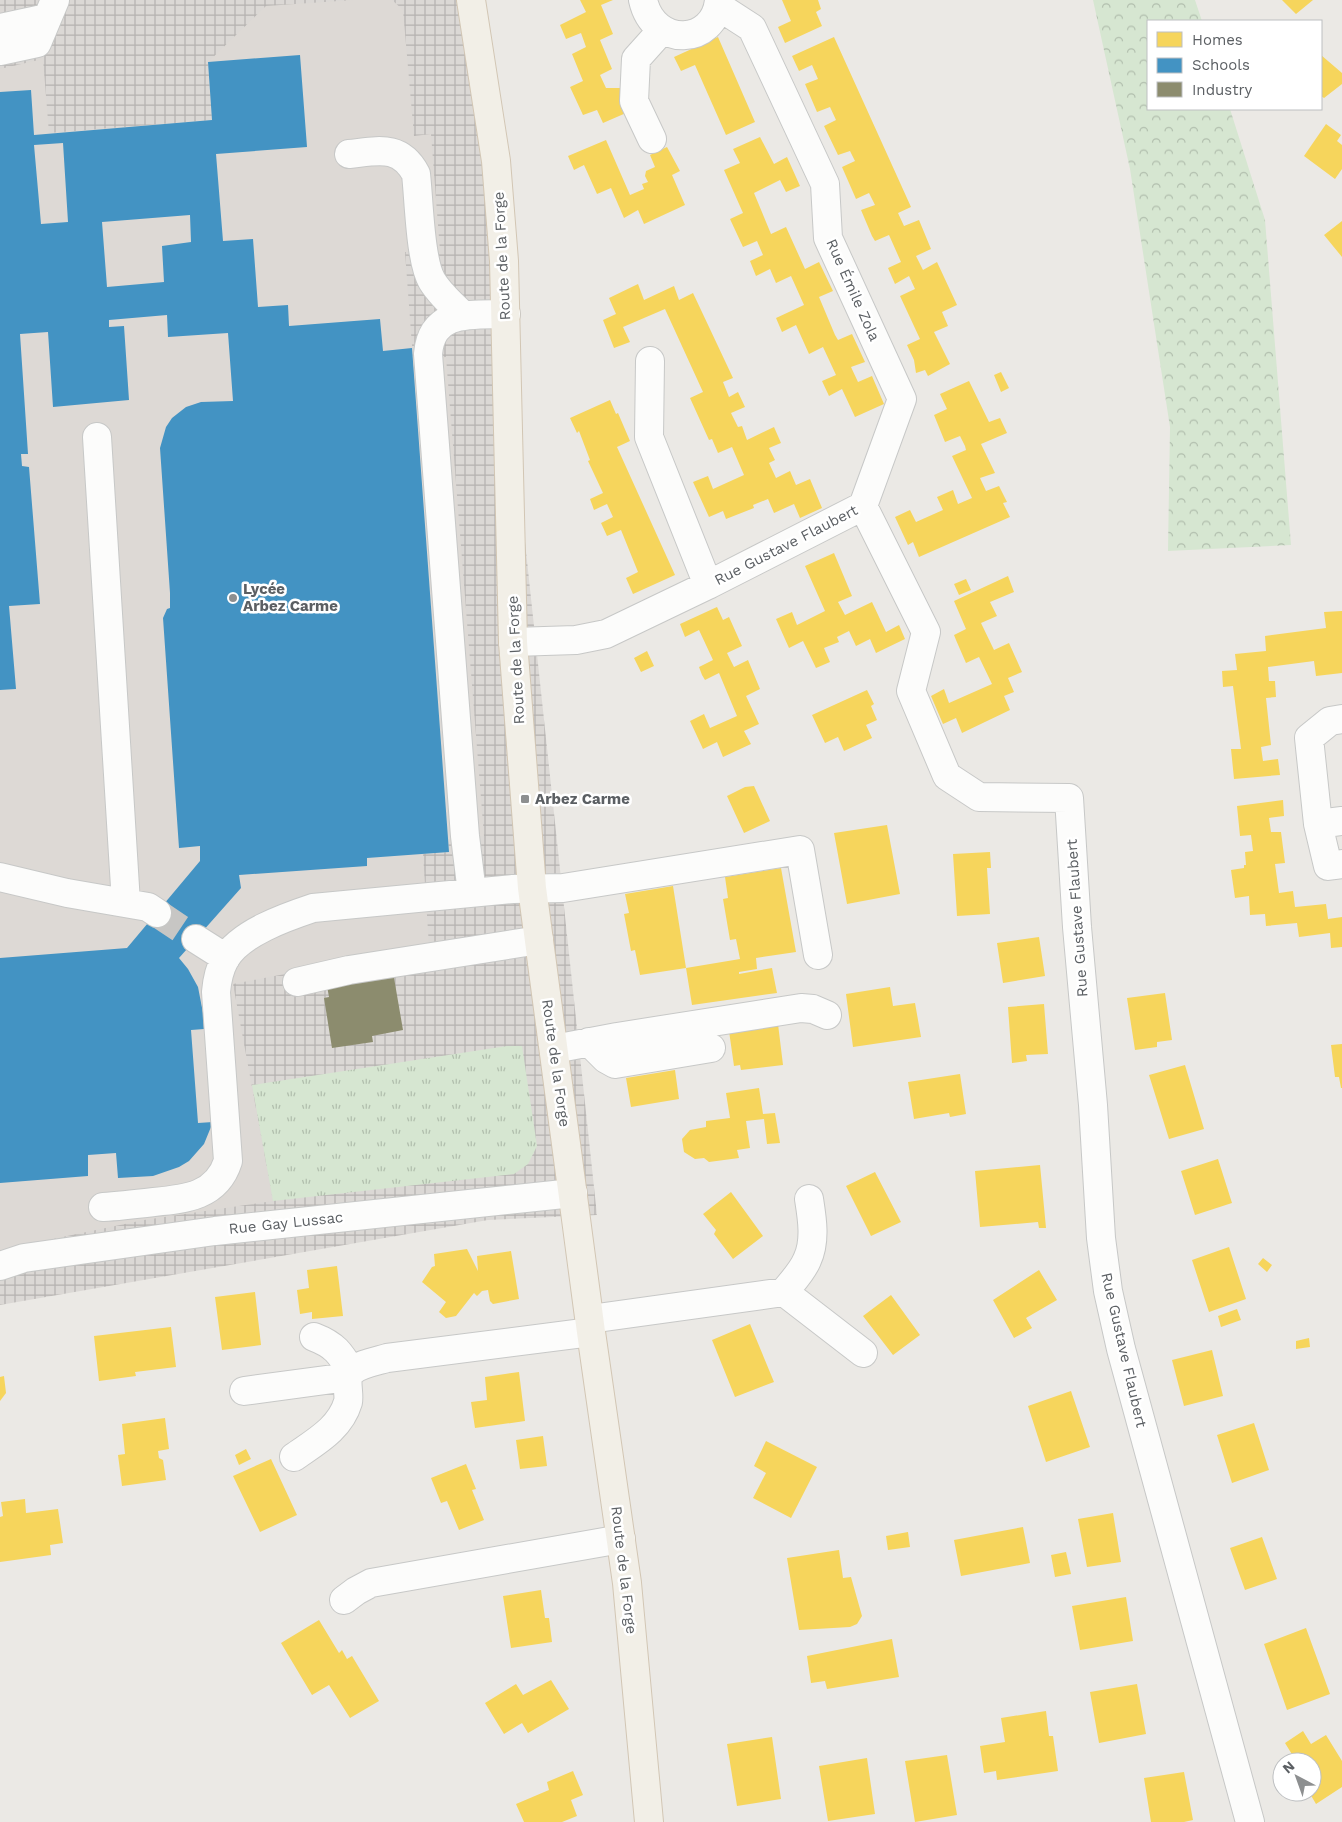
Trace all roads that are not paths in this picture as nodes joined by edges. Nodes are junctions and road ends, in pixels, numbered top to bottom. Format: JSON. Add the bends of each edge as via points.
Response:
{"nodes":[{"id":1,"x":471,"y":0,"type":"edge"},
{"id":2,"x":643,"y":0,"type":"edge"},
{"id":3,"x":719,"y":3,"type":"edge"},
{"id":4,"x":51,"y":9,"type":"edge"},
{"id":5,"x":0,"y":28,"type":"edge"},
{"id":6,"x":662,"y":30,"type":"junction"},
{"id":7,"x":0,"y":51,"type":"edge"},
{"id":8,"x":652,"y":139,"type":"dead end"},
{"id":9,"x":349,"y":154,"type":"dead end"},
{"id":10,"x":506,"y":314,"type":"junction"},
{"id":11,"x":463,"y":315,"type":"junction"},
{"id":12,"x":650,"y":361,"type":"dead end"},
{"id":13,"x":97,"y":437,"type":"dead end"},
{"id":14,"x":863,"y":506,"type":"junction"},
{"id":15,"x":708,"y":585,"type":"junction"},
{"id":16,"x":513,"y":642,"type":"junction"},
{"id":17,"x":1342,"y":720,"type":"edge"},
{"id":18,"x":1330,"y":823,"type":"edge"},
{"id":19,"x":1342,"y":864,"type":"edge"},
{"id":20,"x":0,"y":878,"type":"edge"},
{"id":21,"x":532,"y":888,"type":"junction"},
{"id":22,"x":472,"y":893,"type":"junction"},
{"id":23,"x":126,"y":903,"type":"junction"},
{"id":24,"x":157,"y":913,"type":"tunnel mouth"},
{"id":25,"x":196,"y":939,"type":"tunnel mouth"},
{"id":26,"x":539,"y":940,"type":"junction"},
{"id":27,"x":818,"y":956,"type":"dead end"},
{"id":28,"x":226,"y":958,"type":"junction"},
{"id":29,"x":297,"y":982,"type":"dead end"},
{"id":30,"x":827,"y":1015,"type":"dead end"},
{"id":31,"x":589,"y":1042,"type":"junction"},
{"id":32,"x":711,"y":1048,"type":"dead end"},
{"id":33,"x":554,"y":1049,"type":"junction"},
{"id":34,"x":573,"y":1193,"type":"junction"},
{"id":35,"x":809,"y":1198,"type":"dead end"},
{"id":36,"x":103,"y":1207,"type":"dead end"},
{"id":37,"x":0,"y":1266,"type":"edge"},
{"id":38,"x":784,"y":1292,"type":"junction"},
{"id":39,"x":590,"y":1325,"type":"junction"},
{"id":40,"x":314,"y":1337,"type":"dead end"},
{"id":41,"x":863,"y":1353,"type":"dead end"},
{"id":42,"x":349,"y":1379,"type":"junction"},
{"id":43,"x":244,"y":1391,"type":"dead end"},
{"id":44,"x":294,"y":1457,"type":"dead end"},
{"id":45,"x":621,"y":1539,"type":"junction"},
{"id":46,"x":344,"y":1600,"type":"dead end"},
{"id":47,"x":649,"y":1822,"type":"edge"},
{"id":48,"x":1250,"y":1822,"type":"edge"}],
"edges":[{"from":1,"to":10,"type":"main road","name":"Route de la Forge","via":[[496,161]]},
{"from":2,"to":6,"type":"street","via":[[646,12]]},
{"from":3,"to":6,"type":"street","via":[[714,17],[696,32],[673,35]]},
{"from":3,"to":14,"type":"street","name":"Rue Émile Zola","via":[[752,28],[825,184],[828,238],[902,399]]},
{"from":4,"to":5,"type":"street"},
{"from":4,"to":7,"type":"street","via":[[37,43]]},
{"from":6,"to":8,"type":"street","via":[[636,59],[634,101]]},
{"from":9,"to":11,"type":"street","via":[[391,151],[412,166],[416,174],[426,265],[431,280]]},
{"from":10,"to":11,"type":"street"},
{"from":10,"to":16,"type":"main road","name":"Route de la Forge"},
{"from":11,"to":22,"type":"street","via":[[454,316],[438,329],[429,344],[428,354],[464,826]]},
{"from":12,"to":15,"type":"street","via":[[649,437]]},
{"from":13,"to":23,"type":"street"},
{"from":14,"to":15,"type":"street","name":"Rue Gustave Flaubert"},
{"from":14,"to":48,"type":"street","name":"Rue Gustave Flaubert","via":[[926,632],[911,691],[948,776],[979,798],[1069,798],[1101,1238],[1108,1291]]},
{"from":15,"to":16,"type":"street","name":"Rue Gustave Flaubert","via":[[606,634],[576,640]]},
{"from":16,"to":21,"type":"main road","name":"Route de la Forge"},
{"from":17,"to":18,"type":"street","via":[[1330,721],[1309,738]]},
{"from":18,"to":19,"type":"street","via":[[1328,866]]},
{"from":20,"to":23,"type":"street"},
{"from":21,"to":22,"type":"street"},
{"from":21,"to":26,"type":"main road","name":"Route de la Forge"},
{"from":21,"to":27,"type":"street","via":[[563,888],[800,850]]},
{"from":22,"to":28,"type":"street","via":[[313,908],[268,926],[235,946]]},
{"from":23,"to":24,"type":"street","via":[[148,906]]},
{"from":25,"to":28,"type":"street"},
{"from":26,"to":29,"type":"street","via":[[350,970]]},
{"from":26,"to":33,"type":"main road","name":"Route de la Forge"},
{"from":28,"to":36,"type":"street","via":[[218,975],[216,992],[228,1161],[224,1173],[211,1187],[195,1196]]},
{"from":30,"to":31,"type":"street","via":[[801,1008]]},
{"from":31,"to":32,"type":"street","via":[[615,1064]]},
{"from":31,"to":33,"type":"street"},
{"from":33,"to":34,"type":"main road","name":"Route de la Forge"},
{"from":34,"to":37,"type":"street","name":"Rue Gay Lussac","via":[[215,1231],[24,1258]]},
{"from":34,"to":39,"type":"main road","name":"Route de la Forge"},
{"from":35,"to":38,"type":"street","via":[[812,1246],[807,1261]]},
{"from":38,"to":39,"type":"street"},
{"from":38,"to":41,"type":"street"},
{"from":39,"to":42,"type":"street","via":[[388,1358]]},
{"from":39,"to":45,"type":"main road","name":"Route de la Forge"},
{"from":40,"to":42,"type":"street","via":[[336,1349]]},
{"from":42,"to":43,"type":"street"},
{"from":42,"to":44,"type":"street","via":[[348,1401],[334,1427]]},
{"from":45,"to":46,"type":"street","via":[[371,1583]]},
{"from":45,"to":47,"type":"main road","name":"Route de la Forge"}]}
